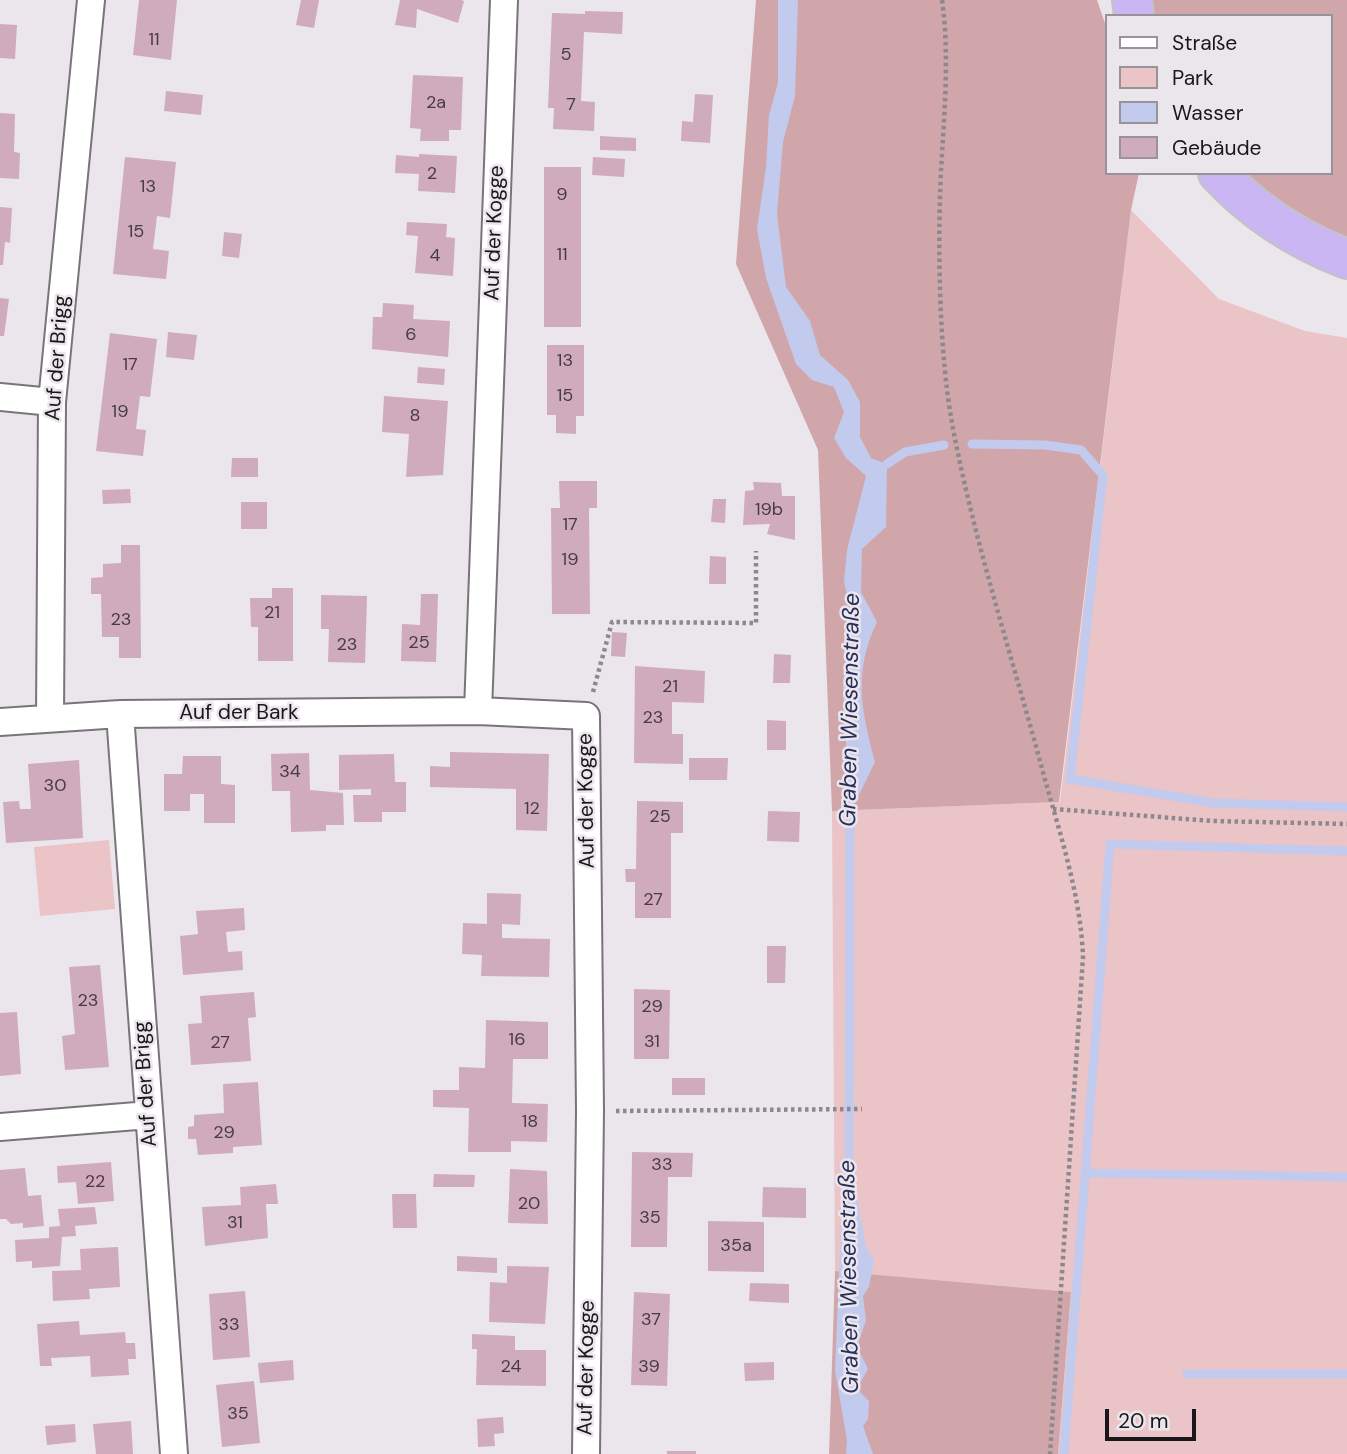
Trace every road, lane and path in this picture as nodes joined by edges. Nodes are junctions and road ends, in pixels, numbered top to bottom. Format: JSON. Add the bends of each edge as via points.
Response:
{"nodes":[{"id":1,"x":91,"y":0,"type":"edge"},
{"id":2,"x":504,"y":0,"type":"edge"},
{"id":3,"x":942,"y":0,"type":"edge"},
{"id":4,"x":1220,"y":175,"type":"edge"},
{"id":5,"x":1347,"y":259,"type":"edge"},
{"id":6,"x":0,"y":397,"type":"edge"},
{"id":7,"x":52,"y":402,"type":"junction"},
{"id":8,"x":756,"y":551,"type":"dead end"},
{"id":9,"x":478,"y":711,"type":"junction"},
{"id":10,"x":120,"y":714,"type":"junction"},
{"id":11,"x":586,"y":716,"type":"junction"},
{"id":12,"x":50,"y":717,"type":"junction"},
{"id":13,"x":0,"y":722,"type":"edge"},
{"id":14,"x":1053,"y":809,"type":"junction"},
{"id":15,"x":1347,"y":824,"type":"edge"},
{"id":16,"x":862,"y":1109,"type":"dead end"},
{"id":17,"x":590,"y":1111,"type":"junction"},
{"id":18,"x":149,"y":1115,"type":"junction"},
{"id":19,"x":0,"y":1127,"type":"edge"},
{"id":20,"x":174,"y":1454,"type":"edge"},
{"id":21,"x":586,"y":1454,"type":"edge"},
{"id":22,"x":1049,"y":1454,"type":"edge"}],
"edges":[{"from":1,"to":7,"type":"street","name":"Auf der Brigg"},
{"from":2,"to":9,"type":"street","name":"Auf der Kogge"},
{"from":3,"to":14,"type":"path","via":[[946,87],[940,198],[951,420]]},
{"from":4,"to":5,"type":"highway","via":[[1260,212],[1293,234]]},
{"from":6,"to":7,"type":"street"},
{"from":7,"to":12,"type":"street","name":"Auf der Brigg"},
{"from":8,"to":11,"type":"path","via":[[756,623],[612,622]]},
{"from":9,"to":10,"type":"street","name":"Auf der Bark"},
{"from":9,"to":11,"type":"street","name":"Auf der Kogge"},
{"from":10,"to":12,"type":"street","name":"Auf der Bark"},
{"from":10,"to":18,"type":"street","name":"Auf der Brigg"},
{"from":11,"to":17,"type":"street","name":"Auf der Kogge"},
{"from":12,"to":13,"type":"street","name":"Auf der Bark"},
{"from":14,"to":15,"type":"path","via":[[1213,821]]},
{"from":14,"to":22,"type":"path","via":[[1082,931],[1083,957]]},
{"from":16,"to":17,"type":"path"},
{"from":17,"to":21,"type":"street","name":"Auf der Kogge"},
{"from":18,"to":19,"type":"street"},
{"from":18,"to":20,"type":"street","name":"Auf der Brigg"}]}
